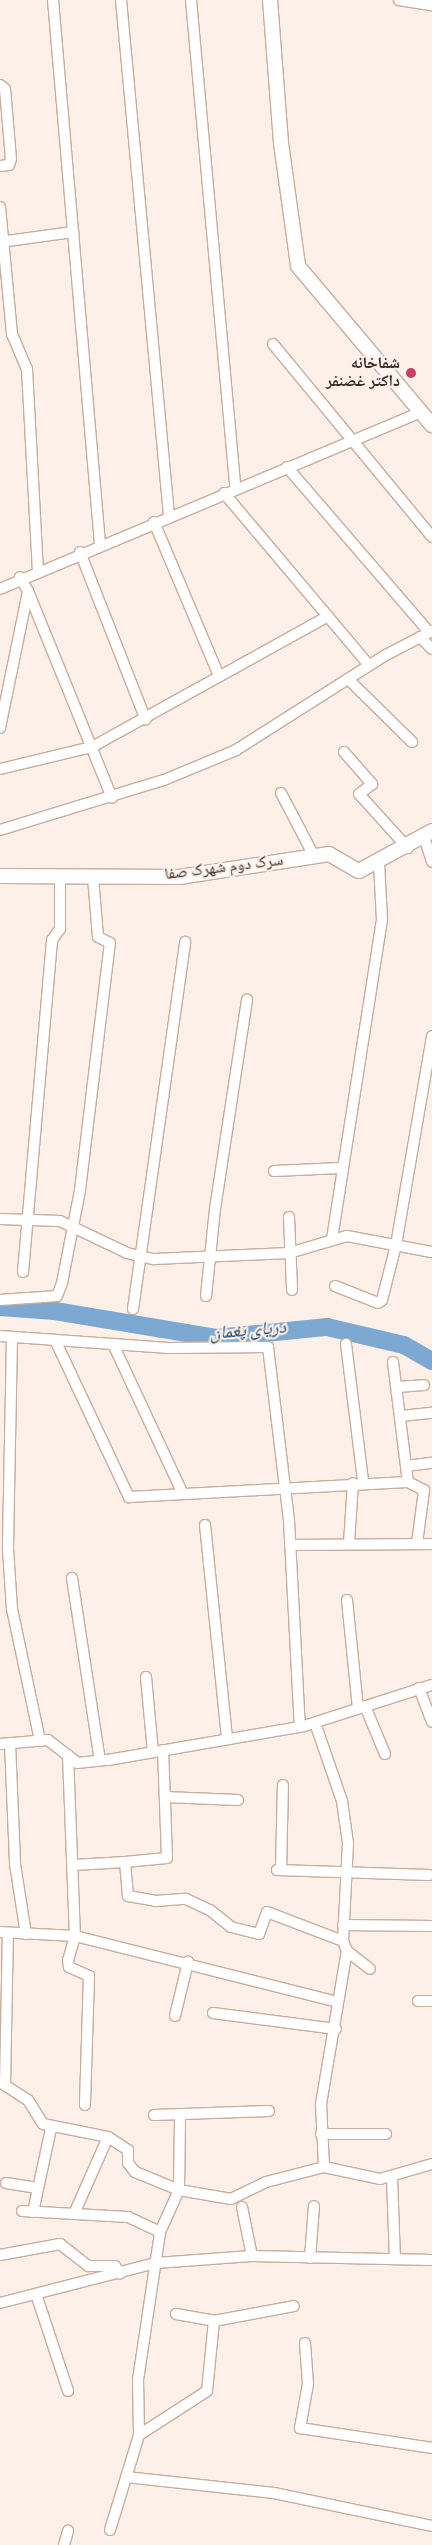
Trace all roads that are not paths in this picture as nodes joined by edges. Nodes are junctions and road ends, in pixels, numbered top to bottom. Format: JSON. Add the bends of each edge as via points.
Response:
{"nodes":[{"id":1,"x":53,"y":0,"type":"edge"},
{"id":2,"x":121,"y":0,"type":"edge"},
{"id":3,"x":191,"y":0,"type":"edge"},
{"id":4,"x":270,"y":0,"type":"edge"},
{"id":5,"x":405,"y":0,"type":"edge"},
{"id":6,"x":432,"y":5,"type":"edge"},
{"id":7,"x":0,"y":85,"type":"edge"},
{"id":8,"x":0,"y":166,"type":"edge"},
{"id":9,"x":0,"y":207,"type":"edge"},
{"id":10,"x":73,"y":232,"type":"junction"},
{"id":11,"x":2,"y":242,"type":"edge"},
{"id":12,"x":273,"y":344,"type":"dead end"},
{"id":13,"x":422,"y":412,"type":"junction"},
{"id":14,"x":432,"y":425,"type":"edge"},
{"id":15,"x":352,"y":443,"type":"junction"},
{"id":16,"x":287,"y":467,"type":"junction"},
{"id":17,"x":235,"y":488,"type":"junction"},
{"id":18,"x":224,"y":493,"type":"junction"},
{"id":19,"x":169,"y":516,"type":"junction"},
{"id":20,"x":154,"y":522,"type":"junction"},
{"id":21,"x":432,"y":537,"type":"edge"},
{"id":22,"x":100,"y":544,"type":"junction"},
{"id":23,"x":80,"y":552,"type":"junction"},
{"id":24,"x":38,"y":569,"type":"junction"},
{"id":25,"x":20,"y":576,"type":"junction"},
{"id":26,"x":0,"y":589,"type":"edge"},
{"id":27,"x":28,"y":591,"type":"junction"},
{"id":28,"x":328,"y":616,"type":"junction"},
{"id":29,"x":427,"y":634,"type":"edge"},
{"id":30,"x":432,"y":649,"type":"edge"},
{"id":31,"x":369,"y":665,"type":"junction"},
{"id":32,"x":219,"y":676,"type":"junction"},
{"id":33,"x":348,"y":679,"type":"junction"},
{"id":34,"x":146,"y":720,"type":"junction"},
{"id":35,"x":0,"y":728,"type":"edge"},
{"id":36,"x":412,"y":742,"type":"dead end"},
{"id":37,"x":92,"y":747,"type":"junction"},
{"id":38,"x":344,"y":752,"type":"dead end"},
{"id":39,"x":0,"y":769,"type":"edge"},
{"id":40,"x":281,"y":793,"type":"dead end"},
{"id":41,"x":112,"y":798,"type":"junction"},
{"id":42,"x":0,"y":830,"type":"edge"},
{"id":43,"x":428,"y":834,"type":"edge"},
{"id":44,"x":408,"y":848,"type":"junction"},
{"id":45,"x":314,"y":856,"type":"junction"},
{"id":46,"x":379,"y":862,"type":"junction"},
{"id":47,"x":432,"y":862,"type":"edge"},
{"id":48,"x":0,"y":876,"type":"edge"},
{"id":49,"x":60,"y":876,"type":"junction"},
{"id":50,"x":93,"y":877,"type":"junction"},
{"id":51,"x":185,"y":942,"type":"dead end"},
{"id":52,"x":246,"y":999,"type":"dead end"},
{"id":53,"x":432,"y":1036,"type":"edge"},
{"id":54,"x":341,"y":1168,"type":"junction"},
{"id":55,"x":274,"y":1171,"type":"dead end"},
{"id":56,"x":289,"y":1217,"type":"dead end"},
{"id":57,"x":0,"y":1219,"type":"edge"},
{"id":58,"x":28,"y":1221,"type":"junction"},
{"id":59,"x":72,"y":1230,"type":"junction"},
{"id":60,"x":332,"y":1239,"type":"junction"},
{"id":61,"x":396,"y":1245,"type":"junction"},
{"id":62,"x":432,"y":1252,"type":"edge"},
{"id":63,"x":289,"y":1253,"type":"junction"},
{"id":64,"x":142,"y":1256,"type":"junction"},
{"id":65,"x":211,"y":1258,"type":"junction"},
{"id":66,"x":22,"y":1272,"type":"dead end"},
{"id":67,"x":335,"y":1286,"type":"dead end"},
{"id":68,"x":292,"y":1290,"type":"dead end"},
{"id":69,"x":206,"y":1296,"type":"dead end"},
{"id":70,"x":0,"y":1300,"type":"edge"},
{"id":71,"x":133,"y":1309,"type":"dead end"},
{"id":72,"x":0,"y":1336,"type":"edge"},
{"id":73,"x":12,"y":1337,"type":"junction"},
{"id":74,"x":55,"y":1340,"type":"junction"},
{"id":75,"x":113,"y":1344,"type":"junction"},
{"id":76,"x":346,"y":1344,"type":"dead end"},
{"id":77,"x":394,"y":1362,"type":"dead end"},
{"id":78,"x":424,"y":1385,"type":"dead end"},
{"id":79,"x":397,"y":1387,"type":"junction"},
{"id":80,"x":432,"y":1413,"type":"edge"},
{"id":81,"x":401,"y":1416,"type":"junction"},
{"id":82,"x":432,"y":1463,"type":"edge"},
{"id":83,"x":406,"y":1466,"type":"junction"},
{"id":84,"x":358,"y":1482,"type":"junction"},
{"id":85,"x":408,"y":1482,"type":"junction"},
{"id":86,"x":284,"y":1488,"type":"junction"},
{"id":87,"x":182,"y":1492,"type":"junction"},
{"id":88,"x":204,"y":1525,"type":"dead end"},
{"id":89,"x":350,"y":1543,"type":"junction"},
{"id":90,"x":417,"y":1544,"type":"junction"},
{"id":91,"x":432,"y":1544,"type":"edge"},
{"id":92,"x":290,"y":1545,"type":"junction"},
{"id":93,"x":72,"y":1578,"type":"dead end"},
{"id":94,"x":347,"y":1600,"type":"dead end"},
{"id":95,"x":146,"y":1677,"type":"dead end"},
{"id":96,"x":432,"y":1685,"type":"edge"},
{"id":97,"x":420,"y":1688,"type":"junction"},
{"id":98,"x":362,"y":1707,"type":"junction"},
{"id":99,"x":431,"y":1717,"type":"edge"},
{"id":100,"x":315,"y":1722,"type":"junction"},
{"id":101,"x":300,"y":1727,"type":"junction"},
{"id":102,"x":228,"y":1739,"type":"junction"},
{"id":103,"x":40,"y":1741,"type":"junction"},
{"id":104,"x":5,"y":1744,"type":"edge"},
{"id":105,"x":158,"y":1751,"type":"junction"},
{"id":106,"x":68,"y":1754,"type":"junction"},
{"id":107,"x":385,"y":1754,"type":"dead end"},
{"id":108,"x":100,"y":1760,"type":"junction"},
{"id":109,"x":283,"y":1785,"type":"dead end"},
{"id":110,"x":165,"y":1797,"type":"junction"},
{"id":111,"x":238,"y":1800,"type":"dead end"},
{"id":112,"x":125,"y":1862,"type":"junction"},
{"id":113,"x":74,"y":1865,"type":"junction"},
{"id":114,"x":347,"y":1873,"type":"junction"},
{"id":115,"x":429,"y":1875,"type":"dead end"},
{"id":116,"x":343,"y":1925,"type":"junction"},
{"id":117,"x":432,"y":1926,"type":"edge"},
{"id":118,"x":4,"y":1932,"type":"edge"},
{"id":119,"x":26,"y":1934,"type":"junction"},
{"id":120,"x":76,"y":1936,"type":"junction"},
{"id":121,"x":343,"y":1941,"type":"junction"},
{"id":122,"x":347,"y":1951,"type":"junction"},
{"id":123,"x":188,"y":1962,"type":"junction"},
{"id":124,"x":370,"y":1969,"type":"dead end"},
{"id":125,"x":432,"y":2001,"type":"edge"},
{"id":126,"x":338,"y":2002,"type":"junction"},
{"id":127,"x":418,"y":2002,"type":"dead end"},
{"id":128,"x":213,"y":2013,"type":"dead end"},
{"id":129,"x":175,"y":2016,"type":"dead end"},
{"id":130,"x":336,"y":2029,"type":"junction"},
{"id":131,"x":2,"y":2083,"type":"edge"},
{"id":132,"x":85,"y":2106,"type":"dead end"},
{"id":133,"x":269,"y":2112,"type":"dead end"},
{"id":134,"x":154,"y":2115,"type":"dead end"},
{"id":135,"x":180,"y":2115,"type":"junction"},
{"id":136,"x":51,"y":2129,"type":"junction"},
{"id":137,"x":321,"y":2134,"type":"junction"},
{"id":138,"x":386,"y":2134,"type":"dead end"},
{"id":139,"x":108,"y":2137,"type":"junction"},
{"id":140,"x":432,"y":2164,"type":"edge"},
{"id":141,"x":324,"y":2167,"type":"junction"},
{"id":142,"x":392,"y":2178,"type":"junction"},
{"id":143,"x":6,"y":2183,"type":"dead end"},
{"id":144,"x":36,"y":2188,"type":"junction"},
{"id":145,"x":179,"y":2190,"type":"junction"},
{"id":146,"x":314,"y":2206,"type":"dead end"},
{"id":147,"x":242,"y":2207,"type":"dead end"},
{"id":148,"x":22,"y":2212,"type":"dead end"},
{"id":149,"x":33,"y":2212,"type":"junction"},
{"id":150,"x":74,"y":2214,"type":"junction"},
{"id":151,"x":160,"y":2232,"type":"junction"},
{"id":152,"x":0,"y":2254,"type":"edge"},
{"id":153,"x":252,"y":2256,"type":"junction"},
{"id":154,"x":310,"y":2258,"type":"junction"},
{"id":155,"x":395,"y":2258,"type":"junction"},
{"id":156,"x":432,"y":2260,"type":"edge"},
{"id":157,"x":156,"y":2263,"type":"junction"},
{"id":158,"x":120,"y":2274,"type":"junction"},
{"id":159,"x":37,"y":2297,"type":"junction"},
{"id":160,"x":0,"y":2303,"type":"edge"},
{"id":161,"x":294,"y":2306,"type":"dead end"},
{"id":162,"x":176,"y":2314,"type":"dead end"},
{"id":163,"x":214,"y":2321,"type":"junction"},
{"id":164,"x":306,"y":2343,"type":"dead end"},
{"id":165,"x":68,"y":2391,"type":"dead end"},
{"id":166,"x":139,"y":2436,"type":"junction"},
{"id":167,"x":432,"y":2448,"type":"edge"},
{"id":168,"x":126,"y":2477,"type":"junction"},
{"id":169,"x":432,"y":2526,"type":"edge"},
{"id":170,"x":110,"y":2530,"type":"dead end"},
{"id":171,"x":68,"y":2531,"type":"dead end"},
{"id":172,"x":64,"y":2545,"type":"edge"}],
"edges":[{"from":1,"to":10,"type":"street"},
{"from":2,"to":19,"type":"street"},
{"from":3,"to":17,"type":"street"},
{"from":4,"to":13,"type":"street","via":[[281,143],[298,266]]},
{"from":5,"to":6,"type":"street"},
{"from":7,"to":8,"type":"street","via":[[5,89],[10,159],[9,165]]},
{"from":9,"to":11,"type":"street"},
{"from":10,"to":11,"type":"street"},
{"from":10,"to":22,"type":"street"},
{"from":11,"to":24,"type":"street","via":[[12,334],[27,369]]},
{"from":12,"to":15,"type":"street"},
{"from":13,"to":14,"type":"street"},
{"from":13,"to":15,"type":"street"},
{"from":15,"to":16,"type":"street"},
{"from":15,"to":21,"type":"street"},
{"from":16,"to":17,"type":"street"},
{"from":16,"to":29,"type":"street"},
{"from":17,"to":18,"type":"street"},
{"from":18,"to":19,"type":"street"},
{"from":18,"to":28,"type":"street"},
{"from":19,"to":20,"type":"street"},
{"from":20,"to":22,"type":"street"},
{"from":20,"to":32,"type":"street"},
{"from":22,"to":23,"type":"street"},
{"from":23,"to":24,"type":"street"},
{"from":23,"to":34,"type":"street"},
{"from":24,"to":25,"type":"street"},
{"from":25,"to":26,"type":"street"},
{"from":25,"to":27,"type":"street"},
{"from":27,"to":35,"type":"street"},
{"from":27,"to":37,"type":"street"},
{"from":28,"to":31,"type":"street"},
{"from":28,"to":32,"type":"street"},
{"from":29,"to":30,"type":"street"},
{"from":29,"to":31,"type":"street"},
{"from":31,"to":33,"type":"street"},
{"from":32,"to":34,"type":"street"},
{"from":33,"to":36,"type":"street"},
{"from":33,"to":41,"type":"street","via":[[236,750]]},
{"from":34,"to":37,"type":"street"},
{"from":37,"to":39,"type":"street"},
{"from":37,"to":41,"type":"street"},
{"from":38,"to":44,"type":"street","via":[[372,784],[359,794]]},
{"from":40,"to":45,"type":"street"},
{"from":41,"to":42,"type":"street"},
{"from":43,"to":44,"type":"street","name":"سرک دوم شهرک صفا"},
{"from":43,"to":47,"type":"street"},
{"from":44,"to":46,"type":"street","name":"سرک دوم شهرک صفا"},
{"from":45,"to":46,"type":"street","name":"سرک دوم شهرک صفا","via":[[338,856],[359,871]]},
{"from":45,"to":50,"type":"street","name":"سرک دوم شهرک صفا","via":[[179,877]]},
{"from":46,"to":54,"type":"street","via":[[382,920]]},
{"from":48,"to":49,"type":"street","name":"سرک دوم شهرک صفا"},
{"from":49,"to":50,"type":"street","name":"سرک دوم شهرک صفا"},
{"from":49,"to":58,"type":"street","via":[[60,929],[52,940]]},
{"from":50,"to":59,"type":"street","via":[[98,936],[110,943]]},
{"from":51,"to":64,"type":"street"},
{"from":52,"to":65,"type":"street"},
{"from":53,"to":61,"type":"street"},
{"from":54,"to":55,"type":"street"},
{"from":54,"to":60,"type":"street"},
{"from":56,"to":63,"type":"street"},
{"from":57,"to":58,"type":"street"},
{"from":58,"to":59,"type":"street","via":[[60,1221]]},
{"from":58,"to":66,"type":"street"},
{"from":59,"to":64,"type":"street"},
{"from":59,"to":70,"type":"street","via":[[57,1296]]},
{"from":60,"to":61,"type":"street","via":[[360,1237]]},
{"from":60,"to":63,"type":"street"},
{"from":61,"to":62,"type":"street"},
{"from":61,"to":67,"type":"street","via":[[380,1302]]},
{"from":63,"to":65,"type":"street"},
{"from":63,"to":68,"type":"street"},
{"from":64,"to":65,"type":"street"},
{"from":64,"to":71,"type":"street"},
{"from":65,"to":69,"type":"street"},
{"from":72,"to":73,"type":"street"},
{"from":73,"to":74,"type":"street"},
{"from":73,"to":103,"type":"street","via":[[8,1549],[12,1609]]},
{"from":74,"to":75,"type":"street"},
{"from":74,"to":87,"type":"street","via":[[125,1493]]},
{"from":75,"to":86,"type":"street","via":[[268,1347]]},
{"from":75,"to":87,"type":"street"},
{"from":76,"to":84,"type":"street"},
{"from":77,"to":79,"type":"street"},
{"from":78,"to":79,"type":"street"},
{"from":79,"to":81,"type":"street"},
{"from":80,"to":81,"type":"street"},
{"from":81,"to":83,"type":"street"},
{"from":82,"to":83,"type":"street"},
{"from":83,"to":85,"type":"street"},
{"from":84,"to":85,"type":"street"},
{"from":84,"to":86,"type":"street"},
{"from":84,"to":89,"type":"street"},
{"from":85,"to":90,"type":"street","via":[[424,1490]]},
{"from":86,"to":87,"type":"street"},
{"from":86,"to":92,"type":"street"},
{"from":88,"to":102,"type":"street"},
{"from":89,"to":90,"type":"street"},
{"from":89,"to":92,"type":"street"},
{"from":90,"to":91,"type":"street"},
{"from":92,"to":101,"type":"street"},
{"from":93,"to":108,"type":"street"},
{"from":94,"to":98,"type":"street"},
{"from":95,"to":105,"type":"street"},
{"from":96,"to":97,"type":"street"},
{"from":97,"to":98,"type":"street"},
{"from":97,"to":99,"type":"street"},
{"from":98,"to":100,"type":"street"},
{"from":98,"to":107,"type":"street"},
{"from":100,"to":101,"type":"street"},
{"from":100,"to":114,"type":"street","via":[[342,1800]]},
{"from":101,"to":102,"type":"street"},
{"from":102,"to":105,"type":"street"},
{"from":103,"to":104,"type":"street"},
{"from":103,"to":106,"type":"street","via":[[48,1740]]},
{"from":104,"to":119,"type":"street","via":[[15,1864]]},
{"from":105,"to":108,"type":"street"},
{"from":105,"to":110,"type":"street"},
{"from":106,"to":108,"type":"street","via":[[77,1763]]},
{"from":106,"to":113,"type":"street"},
{"from":109,"to":114,"type":"street","via":[[278,1870]]},
{"from":110,"to":111,"type":"street"},
{"from":110,"to":112,"type":"street","via":[[167,1858]]},
{"from":112,"to":113,"type":"street"},
{"from":112,"to":121,"type":"street","via":[[128,1896],[155,1901],[186,1899],[210,1910],[231,1927],[259,1934],[267,1912]]},
{"from":113,"to":120,"type":"street"},
{"from":114,"to":115,"type":"street"},
{"from":114,"to":116,"type":"street"},
{"from":116,"to":117,"type":"street"},
{"from":116,"to":121,"type":"street"},
{"from":118,"to":119,"type":"street"},
{"from":118,"to":131,"type":"street"},
{"from":119,"to":120,"type":"street"},
{"from":120,"to":123,"type":"street"},
{"from":120,"to":132,"type":"street","via":[[69,1967],[89,1976]]},
{"from":121,"to":122,"type":"street"},
{"from":122,"to":124,"type":"street"},
{"from":122,"to":126,"type":"street"},
{"from":123,"to":126,"type":"street"},
{"from":123,"to":129,"type":"street"},
{"from":125,"to":127,"type":"street"},
{"from":126,"to":130,"type":"street"},
{"from":128,"to":130,"type":"street"},
{"from":130,"to":137,"type":"street","via":[[321,2104]]},
{"from":131,"to":136,"type":"street","via":[[28,2100],[34,2114]]},
{"from":133,"to":135,"type":"street"},
{"from":134,"to":135,"type":"street"},
{"from":135,"to":145,"type":"street"},
{"from":136,"to":139,"type":"street"},
{"from":136,"to":144,"type":"street"},
{"from":137,"to":138,"type":"street"},
{"from":137,"to":141,"type":"street"},
{"from":139,"to":145,"type":"street","via":[[128,2150],[128,2163],[135,2172]]},
{"from":139,"to":150,"type":"street"},
{"from":140,"to":142,"type":"street"},
{"from":141,"to":142,"type":"street"},
{"from":141,"to":145,"type":"street","via":[[266,2182],[231,2199]]},
{"from":142,"to":155,"type":"street"},
{"from":143,"to":144,"type":"street"},
{"from":144,"to":149,"type":"street"},
{"from":145,"to":151,"type":"street"},
{"from":146,"to":154,"type":"street"},
{"from":147,"to":153,"type":"street"},
{"from":148,"to":149,"type":"street"},
{"from":149,"to":150,"type":"street"},
{"from":150,"to":151,"type":"street","via":[[128,2218]]},
{"from":151,"to":157,"type":"street"},
{"from":152,"to":158,"type":"street","via":[[60,2244],[88,2266],[115,2266]]},
{"from":153,"to":154,"type":"street"},
{"from":153,"to":157,"type":"street"},
{"from":154,"to":155,"type":"street"},
{"from":155,"to":156,"type":"street"},
{"from":157,"to":158,"type":"street"},
{"from":157,"to":166,"type":"street","via":[[138,2380]]},
{"from":158,"to":159,"type":"street"},
{"from":159,"to":160,"type":"street"},
{"from":159,"to":165,"type":"street"},
{"from":161,"to":163,"type":"street"},
{"from":162,"to":163,"type":"street"},
{"from":163,"to":166,"type":"street","via":[[206,2391]]},
{"from":164,"to":167,"type":"street","via":[[308,2384],[300,2428]]},
{"from":166,"to":168,"type":"street"},
{"from":168,"to":169,"type":"street","via":[[274,2493]]},
{"from":168,"to":170,"type":"street"},
{"from":171,"to":172,"type":"street"}]}
